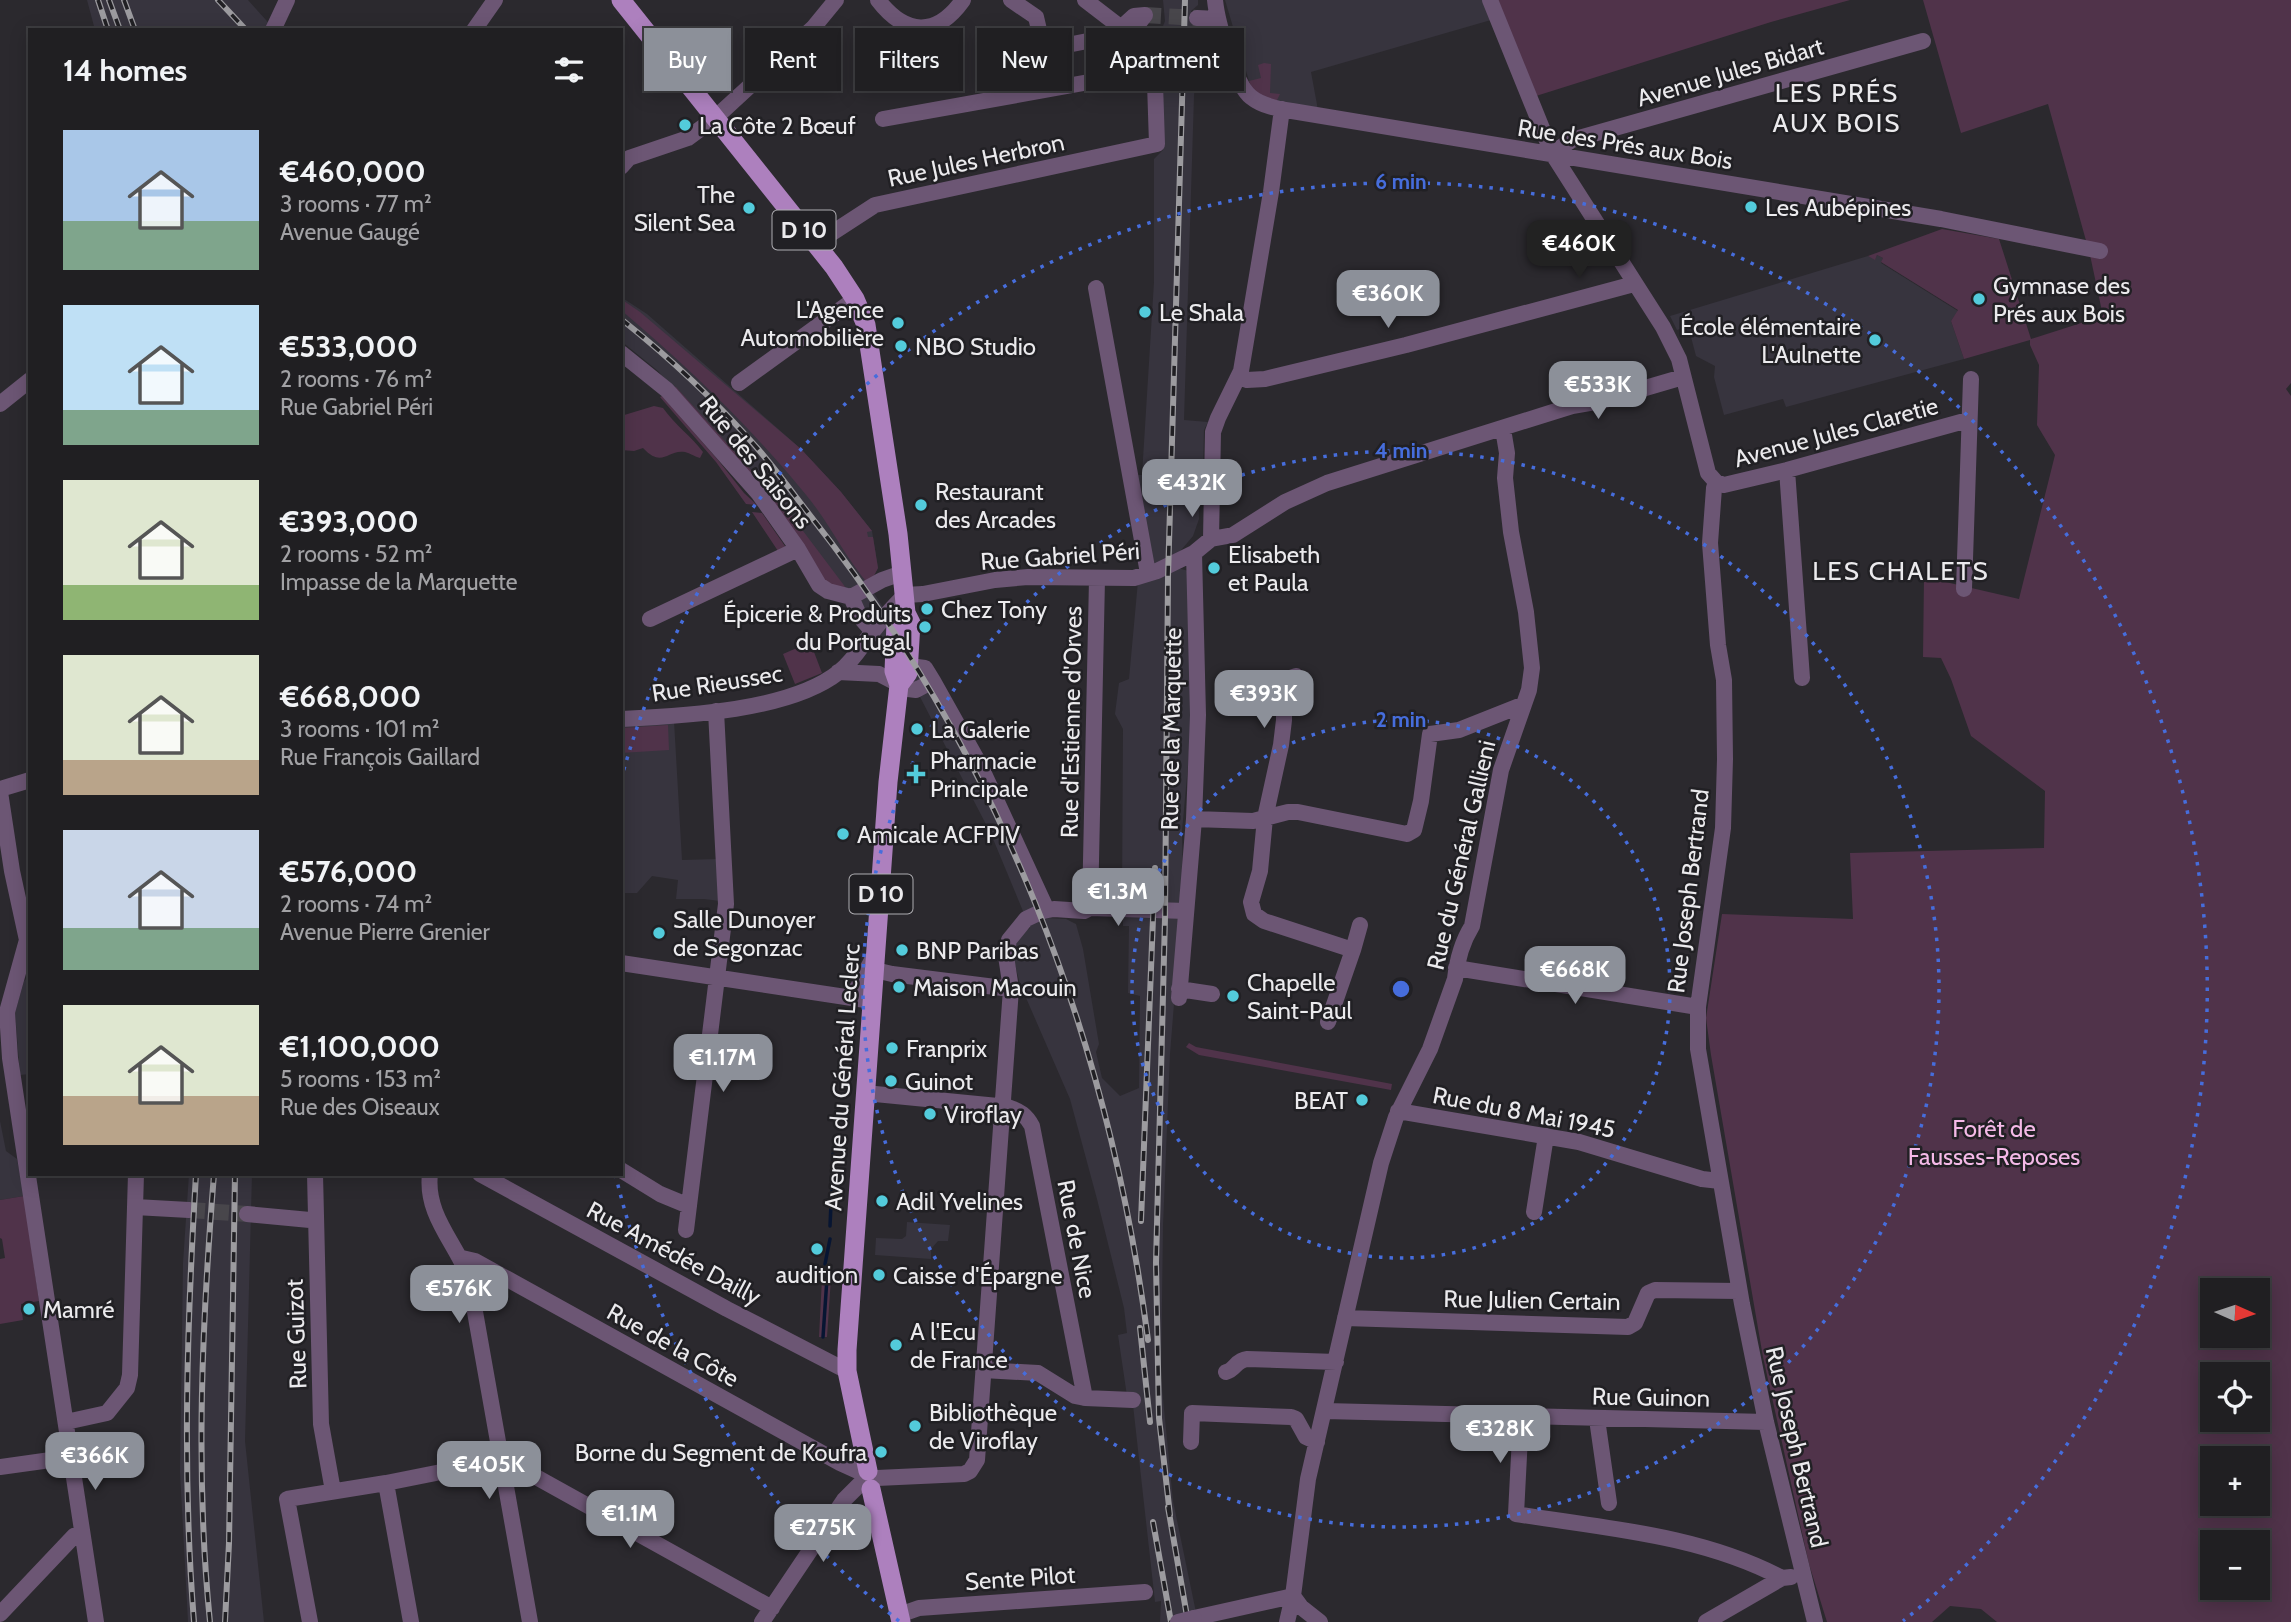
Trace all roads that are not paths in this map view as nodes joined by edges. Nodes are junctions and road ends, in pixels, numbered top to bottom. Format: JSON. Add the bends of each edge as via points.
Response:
{"nodes":[{"id":1,"x":287,"y":0,"type":"edge"},
{"id":2,"x":495,"y":0,"type":"edge"},
{"id":3,"x":621,"y":0,"type":"edge"},
{"id":4,"x":836,"y":0,"type":"edge"},
{"id":5,"x":877,"y":0,"type":"edge"},
{"id":6,"x":963,"y":0,"type":"edge"},
{"id":7,"x":1011,"y":0,"type":"edge"},
{"id":8,"x":1085,"y":0,"type":"edge"},
{"id":9,"x":1215,"y":0,"type":"edge"},
{"id":10,"x":1490,"y":0,"type":"edge"},
{"id":11,"x":1197,"y":18,"type":"tunnel mouth"},
{"id":12,"x":1217,"y":19,"type":"junction"},
{"id":13,"x":274,"y":28,"type":"edge"},
{"id":14,"x":475,"y":28,"type":"edge"},
{"id":15,"x":1123,"y":28,"type":"edge"},
{"id":16,"x":1086,"y":41,"type":"edge"},
{"id":17,"x":1923,"y":41,"type":"dead end"},
{"id":18,"x":1086,"y":83,"type":"edge"},
{"id":19,"x":1156,"y":91,"type":"edge"},
{"id":20,"x":1282,"y":109,"type":"junction"},
{"id":21,"x":715,"y":118,"type":"junction"},
{"id":22,"x":883,"y":119,"type":"dead end"},
{"id":23,"x":1552,"y":153,"type":"junction"},
{"id":24,"x":624,"y":159,"type":"edge"},
{"id":25,"x":816,"y":244,"type":"junction"},
{"id":26,"x":2099,"y":251,"type":"dead end"},
{"id":27,"x":1634,"y":284,"type":"junction"},
{"id":28,"x":1096,"y":288,"type":"dead end"},
{"id":29,"x":855,"y":299,"type":"junction"},
{"id":30,"x":623,"y":355,"type":"edge"},
{"id":31,"x":1239,"y":377,"type":"junction"},
{"id":32,"x":1683,"y":377,"type":"junction"},
{"id":33,"x":1971,"y":379,"type":"dead end"},
{"id":34,"x":28,"y":382,"type":"edge"},
{"id":35,"x":739,"y":383,"type":"dead end"},
{"id":36,"x":0,"y":404,"type":"edge"},
{"id":37,"x":1968,"y":420,"type":"junction"},
{"id":38,"x":1503,"y":429,"type":"junction"},
{"id":39,"x":1787,"y":471,"type":"junction"},
{"id":40,"x":1716,"y":482,"type":"junction"},
{"id":41,"x":1211,"y":539,"type":"junction"},
{"id":42,"x":798,"y":549,"type":"junction"},
{"id":43,"x":1194,"y":553,"type":"junction"},
{"id":44,"x":902,"y":573,"type":"junction"},
{"id":45,"x":1148,"y":573,"type":"junction"},
{"id":46,"x":1097,"y":579,"type":"junction"},
{"id":47,"x":1964,"y":589,"type":"dead end"},
{"id":48,"x":851,"y":597,"type":"junction"},
{"id":49,"x":906,"y":604,"type":"junction"},
{"id":50,"x":650,"y":619,"type":"dead end"},
{"id":51,"x":873,"y":632,"type":"junction"},
{"id":52,"x":909,"y":666,"type":"junction"},
{"id":53,"x":838,"y":672,"type":"junction"},
{"id":54,"x":1296,"y":676,"type":"dead end"},
{"id":55,"x":1802,"y":678,"type":"dead end"},
{"id":56,"x":933,"y":681,"type":"junction"},
{"id":57,"x":899,"y":685,"type":"junction"},
{"id":58,"x":1522,"y":705,"type":"junction"},
{"id":59,"x":716,"y":711,"type":"junction"},
{"id":60,"x":623,"y":719,"type":"edge"},
{"id":61,"x":28,"y":781,"type":"edge"},
{"id":62,"x":1,"y":794,"type":"edge"},
{"id":63,"x":1265,"y":818,"type":"junction"},
{"id":64,"x":1194,"y":819,"type":"junction"},
{"id":65,"x":1090,"y":908,"type":"junction"},
{"id":66,"x":1047,"y":909,"type":"junction"},
{"id":67,"x":1186,"y":911,"type":"junction"},
{"id":68,"x":1360,"y":925,"type":"dead end"},
{"id":69,"x":27,"y":936,"type":"edge"},
{"id":70,"x":1353,"y":950,"type":"junction"},
{"id":71,"x":875,"y":961,"type":"junction"},
{"id":72,"x":623,"y":963,"type":"edge"},
{"id":73,"x":1456,"y":968,"type":"junction"},
{"id":74,"x":17,"y":975,"type":"junction"},
{"id":75,"x":0,"y":977,"type":"edge"},
{"id":76,"x":718,"y":977,"type":"junction"},
{"id":77,"x":1011,"y":989,"type":"junction"},
{"id":78,"x":1212,"y":993,"type":"dead end"},
{"id":79,"x":849,"y":997,"type":"junction"},
{"id":80,"x":872,"y":1001,"type":"junction"},
{"id":81,"x":1698,"y":1007,"type":"junction"},
{"id":82,"x":1328,"y":1021,"type":"dead end"},
{"id":83,"x":865,"y":1093,"type":"junction"},
{"id":84,"x":1002,"y":1106,"type":"junction"},
{"id":85,"x":1398,"y":1111,"type":"junction"},
{"id":86,"x":1546,"y":1136,"type":"junction"},
{"id":87,"x":623,"y":1171,"type":"edge"},
{"id":88,"x":28,"y":1172,"type":"edge"},
{"id":89,"x":29,"y":1176,"type":"edge"},
{"id":90,"x":136,"y":1176,"type":"edge"},
{"id":91,"x":315,"y":1176,"type":"edge"},
{"id":92,"x":430,"y":1176,"type":"edge"},
{"id":93,"x":484,"y":1176,"type":"edge"},
{"id":94,"x":1720,"y":1181,"type":"junction"},
{"id":95,"x":135,"y":1206,"type":"junction"},
{"id":96,"x":690,"y":1206,"type":"junction"},
{"id":97,"x":189,"y":1210,"type":"tunnel mouth"},
{"id":98,"x":1534,"y":1212,"type":"dead end"},
{"id":99,"x":247,"y":1214,"type":"tunnel mouth"},
{"id":100,"x":315,"y":1217,"type":"junction"},
{"id":101,"x":686,"y":1230,"type":"dead end"},
{"id":102,"x":462,"y":1258,"type":"junction"},
{"id":103,"x":1739,"y":1291,"type":"junction"},
{"id":104,"x":1345,"y":1318,"type":"junction"},
{"id":105,"x":1336,"y":1362,"type":"junction"},
{"id":106,"x":983,"y":1370,"type":"junction"},
{"id":107,"x":847,"y":1371,"type":"junction"},
{"id":108,"x":1226,"y":1372,"type":"dead end"},
{"id":109,"x":1085,"y":1398,"type":"junction"},
{"id":110,"x":1133,"y":1400,"type":"dead end"},
{"id":111,"x":1325,"y":1411,"type":"junction"},
{"id":112,"x":1521,"y":1417,"type":"junction"},
{"id":113,"x":1597,"y":1419,"type":"junction"},
{"id":114,"x":66,"y":1422,"type":"junction"},
{"id":115,"x":1766,"y":1422,"type":"junction"},
{"id":116,"x":1191,"y":1442,"type":"dead end"},
{"id":117,"x":1317,"y":1442,"type":"junction"},
{"id":118,"x":72,"y":1457,"type":"junction"},
{"id":119,"x":501,"y":1460,"type":"junction"},
{"id":120,"x":0,"y":1467,"type":"edge"},
{"id":121,"x":868,"y":1479,"type":"junction"},
{"id":122,"x":386,"y":1483,"type":"junction"},
{"id":123,"x":333,"y":1491,"type":"junction"},
{"id":124,"x":1609,"y":1503,"type":"dead end"},
{"id":125,"x":82,"y":1532,"type":"junction"},
{"id":126,"x":1803,"y":1575,"type":"junction"},
{"id":127,"x":1782,"y":1578,"type":"junction"},
{"id":128,"x":1145,"y":1592,"type":"dead end"},
{"id":129,"x":1293,"y":1596,"type":"junction"},
{"id":130,"x":772,"y":1608,"type":"junction"},
{"id":131,"x":0,"y":1614,"type":"edge"},
{"id":132,"x":900,"y":1618,"type":"edge"},
{"id":133,"x":1186,"y":1620,"type":"edge"},
{"id":134,"x":96,"y":1622,"type":"edge"},
{"id":135,"x":310,"y":1622,"type":"edge"},
{"id":136,"x":411,"y":1622,"type":"edge"},
{"id":137,"x":530,"y":1622,"type":"edge"},
{"id":138,"x":762,"y":1622,"type":"edge"},
{"id":139,"x":1287,"y":1622,"type":"edge"},
{"id":140,"x":1320,"y":1622,"type":"edge"},
{"id":141,"x":1706,"y":1622,"type":"edge"},
{"id":142,"x":1815,"y":1622,"type":"edge"}],
"edges":[{"from":1,"to":13,"type":"street"},
{"from":2,"to":14,"type":"street"},
{"from":3,"to":21,"type":"main road","name":"Avenue du Général Leclerc","number":"D 10"},
{"from":4,"to":21,"type":"street","via":[[813,28]]},
{"from":5,"to":6,"type":"street","via":[[895,20],[919,27],[934,26]]},
{"from":7,"to":16,"type":"street","via":[[1036,17],[1043,47]]},
{"from":8,"to":15,"type":"street"},
{"from":9,"to":12,"type":"street","name":"Rue des Prés aux Bois"},
{"from":10,"to":23,"type":"street","name":"Rue Joseph Bertrand"},
{"from":11,"to":12,"type":"street"},
{"from":12,"to":20,"type":"street","name":"Rue des Prés aux Bois","via":[[1242,89],[1260,103]]},
{"from":17,"to":23,"type":"street","name":"Avenue Jules Bidart","via":[[1572,140]]},
{"from":18,"to":22,"type":"street"},
{"from":19,"to":25,"type":"street","name":"Rue Jules Herbron","via":[[1157,144],[875,205]]},
{"from":20,"to":23,"type":"street","name":"Rue des Prés aux Bois"},
{"from":20,"to":31,"type":"street"},
{"from":21,"to":24,"type":"street","via":[[688,138]]},
{"from":21,"to":25,"type":"main road","name":"Avenue du Général Leclerc","number":"D 10"},
{"from":23,"to":26,"type":"street","name":"Rue des Prés aux Bois","via":[[1941,219]]},
{"from":23,"to":27,"type":"street","name":"Rue Joseph Bertrand"},
{"from":25,"to":29,"type":"main road","name":"Avenue du Général Leclerc","number":"D 10"},
{"from":27,"to":31,"type":"street","via":[[1278,376]]},
{"from":27,"to":32,"type":"street","name":"Rue Joseph Bertrand","via":[[1663,327]]},
{"from":28,"to":45,"type":"street"},
{"from":29,"to":35,"type":"street"},
{"from":29,"to":44,"type":"main road","name":"Avenue du Général Leclerc","number":"D 10","via":[[872,358]]},
{"from":30,"to":42,"type":"street","name":"Rue des Saisons","via":[[667,390],[759,494]]},
{"from":31,"to":41,"type":"street","via":[[1212,437]]},
{"from":32,"to":38,"type":"street","name":"Rue Gabriel Péri"},
{"from":32,"to":40,"type":"street","name":"Rue Joseph Bertrand","via":[[1708,473]]},
{"from":33,"to":37,"type":"street"},
{"from":34,"to":36,"type":"street"},
{"from":37,"to":39,"type":"street","name":"Avenue Jules Claretie"},
{"from":37,"to":47,"type":"street"},
{"from":38,"to":41,"type":"street","name":"Rue Gabriel Péri","via":[[1326,483],[1284,502],[1233,535]]},
{"from":38,"to":58,"type":"street","name":"Rue du Général Gallieni","via":[[1511,532],[1532,668]]},
{"from":39,"to":40,"type":"street","name":"Avenue Jules Claretie","via":[[1724,485]]},
{"from":39,"to":55,"type":"street"},
{"from":40,"to":81,"type":"street","name":"Rue Joseph Bertrand","via":[[1710,543],[1724,680],[1723,828]]},
{"from":41,"to":43,"type":"street","name":"Rue Gabriel Péri"},
{"from":42,"to":48,"type":"street","name":"Rue des Saisons","via":[[819,585]]},
{"from":42,"to":50,"type":"street"},
{"from":43,"to":45,"type":"street","name":"Rue Gabriel Péri"},
{"from":43,"to":64,"type":"street","name":"Rue de la Marquette","via":[[1198,715]]},
{"from":44,"to":48,"type":"street"},
{"from":44,"to":49,"type":"main road","name":"Avenue du Général Leclerc","number":"D 10"},
{"from":45,"to":46,"type":"street","name":"Rue Gabriel Péri"},
{"from":46,"to":49,"type":"street","name":"Rue Gabriel Péri","via":[[995,580],[923,594]]},
{"from":46,"to":65,"type":"street","name":"Rue d'Estienne d'Orves"},
{"from":48,"to":51,"type":"street"},
{"from":49,"to":51,"type":"street","name":"Rue Rieussec"},
{"from":49,"to":52,"type":"main road","name":"Avenue du Général Leclerc","number":"D 10","via":[[911,623]]},
{"from":49,"to":57,"type":"main road","name":"Avenue du Général Leclerc","number":"D 10","via":[[897,623],[894,671]]},
{"from":51,"to":53,"type":"street","name":"Rue Rieussec"},
{"from":52,"to":56,"type":"street","via":[[925,668]]},
{"from":52,"to":57,"type":"main road","name":"Avenue du Général Leclerc","number":"D 10"},
{"from":53,"to":57,"type":"street","via":[[879,674]]},
{"from":53,"to":59,"type":"street","name":"Rue Rieussec","via":[[788,696]]},
{"from":54,"to":63,"type":"street","via":[[1283,680],[1281,745]]},
{"from":56,"to":57,"type":"street","via":[[916,690]]},
{"from":56,"to":66,"type":"street","via":[[993,790]]},
{"from":57,"to":71,"type":"main road","name":"Avenue du Général Leclerc","number":"D 10"},
{"from":58,"to":63,"type":"street","via":[[1459,730],[1430,734],[1422,801],[1414,830],[1407,834],[1298,812]]},
{"from":58,"to":73,"type":"street","name":"Rue du Général Gallieni","via":[[1501,770],[1472,926]]},
{"from":59,"to":60,"type":"street","name":"Rue Rieussec"},
{"from":59,"to":76,"type":"street","via":[[726,904]]},
{"from":61,"to":62,"type":"street"},
{"from":62,"to":69,"type":"street"},
{"from":63,"to":64,"type":"street","via":[[1238,822]]},
{"from":63,"to":70,"type":"street","via":[[1260,871],[1251,902],[1254,914]]},
{"from":64,"to":67,"type":"street","name":"Rue de la Marquette"},
{"from":65,"to":66,"type":"street"},
{"from":65,"to":67,"type":"street"},
{"from":66,"to":77,"type":"street","via":[[1026,919],[1009,940],[1006,956]]},
{"from":67,"to":78,"type":"street","name":"Rue de la Marquette","via":[[1179,993]]},
{"from":68,"to":70,"type":"street"},
{"from":69,"to":74,"type":"street"},
{"from":70,"to":82,"type":"street"},
{"from":71,"to":77,"type":"street","via":[[892,974]]},
{"from":71,"to":79,"type":"street"},
{"from":71,"to":80,"type":"main road","name":"Avenue du Général Leclerc","number":"D 10"},
{"from":72,"to":76,"type":"street"},
{"from":73,"to":81,"type":"street"},
{"from":73,"to":85,"type":"street","name":"Rue du Général Gallieni","via":[[1430,1048]]},
{"from":74,"to":75,"type":"street"},
{"from":74,"to":88,"type":"street","via":[[7,1012]]},
{"from":76,"to":79,"type":"street"},
{"from":76,"to":96,"type":"street"},
{"from":77,"to":84,"type":"street"},
{"from":79,"to":80,"type":"street"},
{"from":80,"to":83,"type":"main road","name":"Avenue du Général Leclerc","number":"D 10"},
{"from":81,"to":94,"type":"street","name":"Rue Joseph Bertrand","via":[[1698,1049]]},
{"from":83,"to":84,"type":"street"},
{"from":83,"to":107,"type":"main road","name":"Avenue du Général Leclerc","number":"D 10"},
{"from":84,"to":106,"type":"street"},
{"from":84,"to":109,"type":"street","name":"Rue de Nice","via":[[1020,1111],[1032,1126]]},
{"from":85,"to":86,"type":"street","name":"Rue du 8 Mai 1945"},
{"from":85,"to":104,"type":"street","name":"Rue du Général Gallieni","via":[[1381,1163]]},
{"from":86,"to":94,"type":"street","name":"Rue du 8 Mai 1945"},
{"from":86,"to":98,"type":"street"},
{"from":87,"to":96,"type":"street"},
{"from":89,"to":114,"type":"street"},
{"from":90,"to":95,"type":"street"},
{"from":91,"to":100,"type":"street","name":"Rue Guizot"},
{"from":92,"to":102,"type":"street","via":[[431,1203]]},
{"from":93,"to":107,"type":"street","name":"Rue Amédée Dailly"},
{"from":94,"to":103,"type":"street","name":"Rue Joseph Bertrand"},
{"from":95,"to":97,"type":"street"},
{"from":95,"to":114,"type":"street","via":[[127,1388],[107,1413]]},
{"from":96,"to":101,"type":"street"},
{"from":99,"to":100,"type":"street"},
{"from":100,"to":123,"type":"street","name":"Rue Guizot","via":[[321,1424]]},
{"from":102,"to":119,"type":"street","via":[[470,1278]]},
{"from":102,"to":121,"type":"street","name":"Rue de la Côte","via":[[470,1258]]},
{"from":103,"to":104,"type":"street","name":"Rue Julien Certain","via":[[1655,1290],[1648,1293],[1635,1323],[1628,1327]]},
{"from":103,"to":115,"type":"street","name":"Rue Joseph Bertrand"},
{"from":104,"to":105,"type":"street","name":"Rue du Général Gallieni"},
{"from":105,"to":108,"type":"street","via":[[1247,1359]]},
{"from":105,"to":111,"type":"street","name":"Rue du Général Gallieni"},
{"from":106,"to":109,"type":"street","via":[[1038,1373]]},
{"from":106,"to":121,"type":"street","via":[[976,1464],[968,1473]]},
{"from":107,"to":121,"type":"main road","name":"Avenue du Général Leclerc","number":"D 10"},
{"from":109,"to":110,"type":"street"},
{"from":111,"to":112,"type":"street","name":"Rue Guinon"},
{"from":111,"to":117,"type":"street","name":"Rue du Général Gallieni"},
{"from":112,"to":113,"type":"street","name":"Rue Guinon"},
{"from":112,"to":127,"type":"street","via":[[1516,1514],[1675,1540]]},
{"from":113,"to":115,"type":"street","name":"Rue Guinon"},
{"from":113,"to":124,"type":"street"},
{"from":114,"to":118,"type":"street"},
{"from":115,"to":126,"type":"street","name":"Rue Joseph Bertrand"},
{"from":116,"to":117,"type":"street","via":[[1192,1413],[1290,1417],[1306,1437]]},
{"from":117,"to":129,"type":"street","name":"Rue du Général Gallieni"},
{"from":118,"to":120,"type":"street"},
{"from":118,"to":125,"type":"street"},
{"from":119,"to":122,"type":"street"},
{"from":119,"to":130,"type":"street"},
{"from":119,"to":137,"type":"street"},
{"from":121,"to":130,"type":"street","via":[[844,1500]]},
{"from":121,"to":132,"type":"main road","name":"Avenue du Général Leclerc","number":"D 10"},
{"from":122,"to":123,"type":"street"},
{"from":122,"to":136,"type":"street"},
{"from":123,"to":135,"type":"street","via":[[287,1499]]},
{"from":125,"to":131,"type":"street"},
{"from":125,"to":134,"type":"street"},
{"from":126,"to":127,"type":"street"},
{"from":126,"to":142,"type":"street","name":"Rue Joseph Bertrand"},
{"from":127,"to":141,"type":"street"},
{"from":128,"to":132,"type":"street","name":"Sente Pilot","via":[[919,1608]]},
{"from":129,"to":133,"type":"street"},
{"from":129,"to":139,"type":"street","name":"Rue du Général Gallieni"},
{"from":129,"to":140,"type":"street"},
{"from":130,"to":138,"type":"street"}]}
